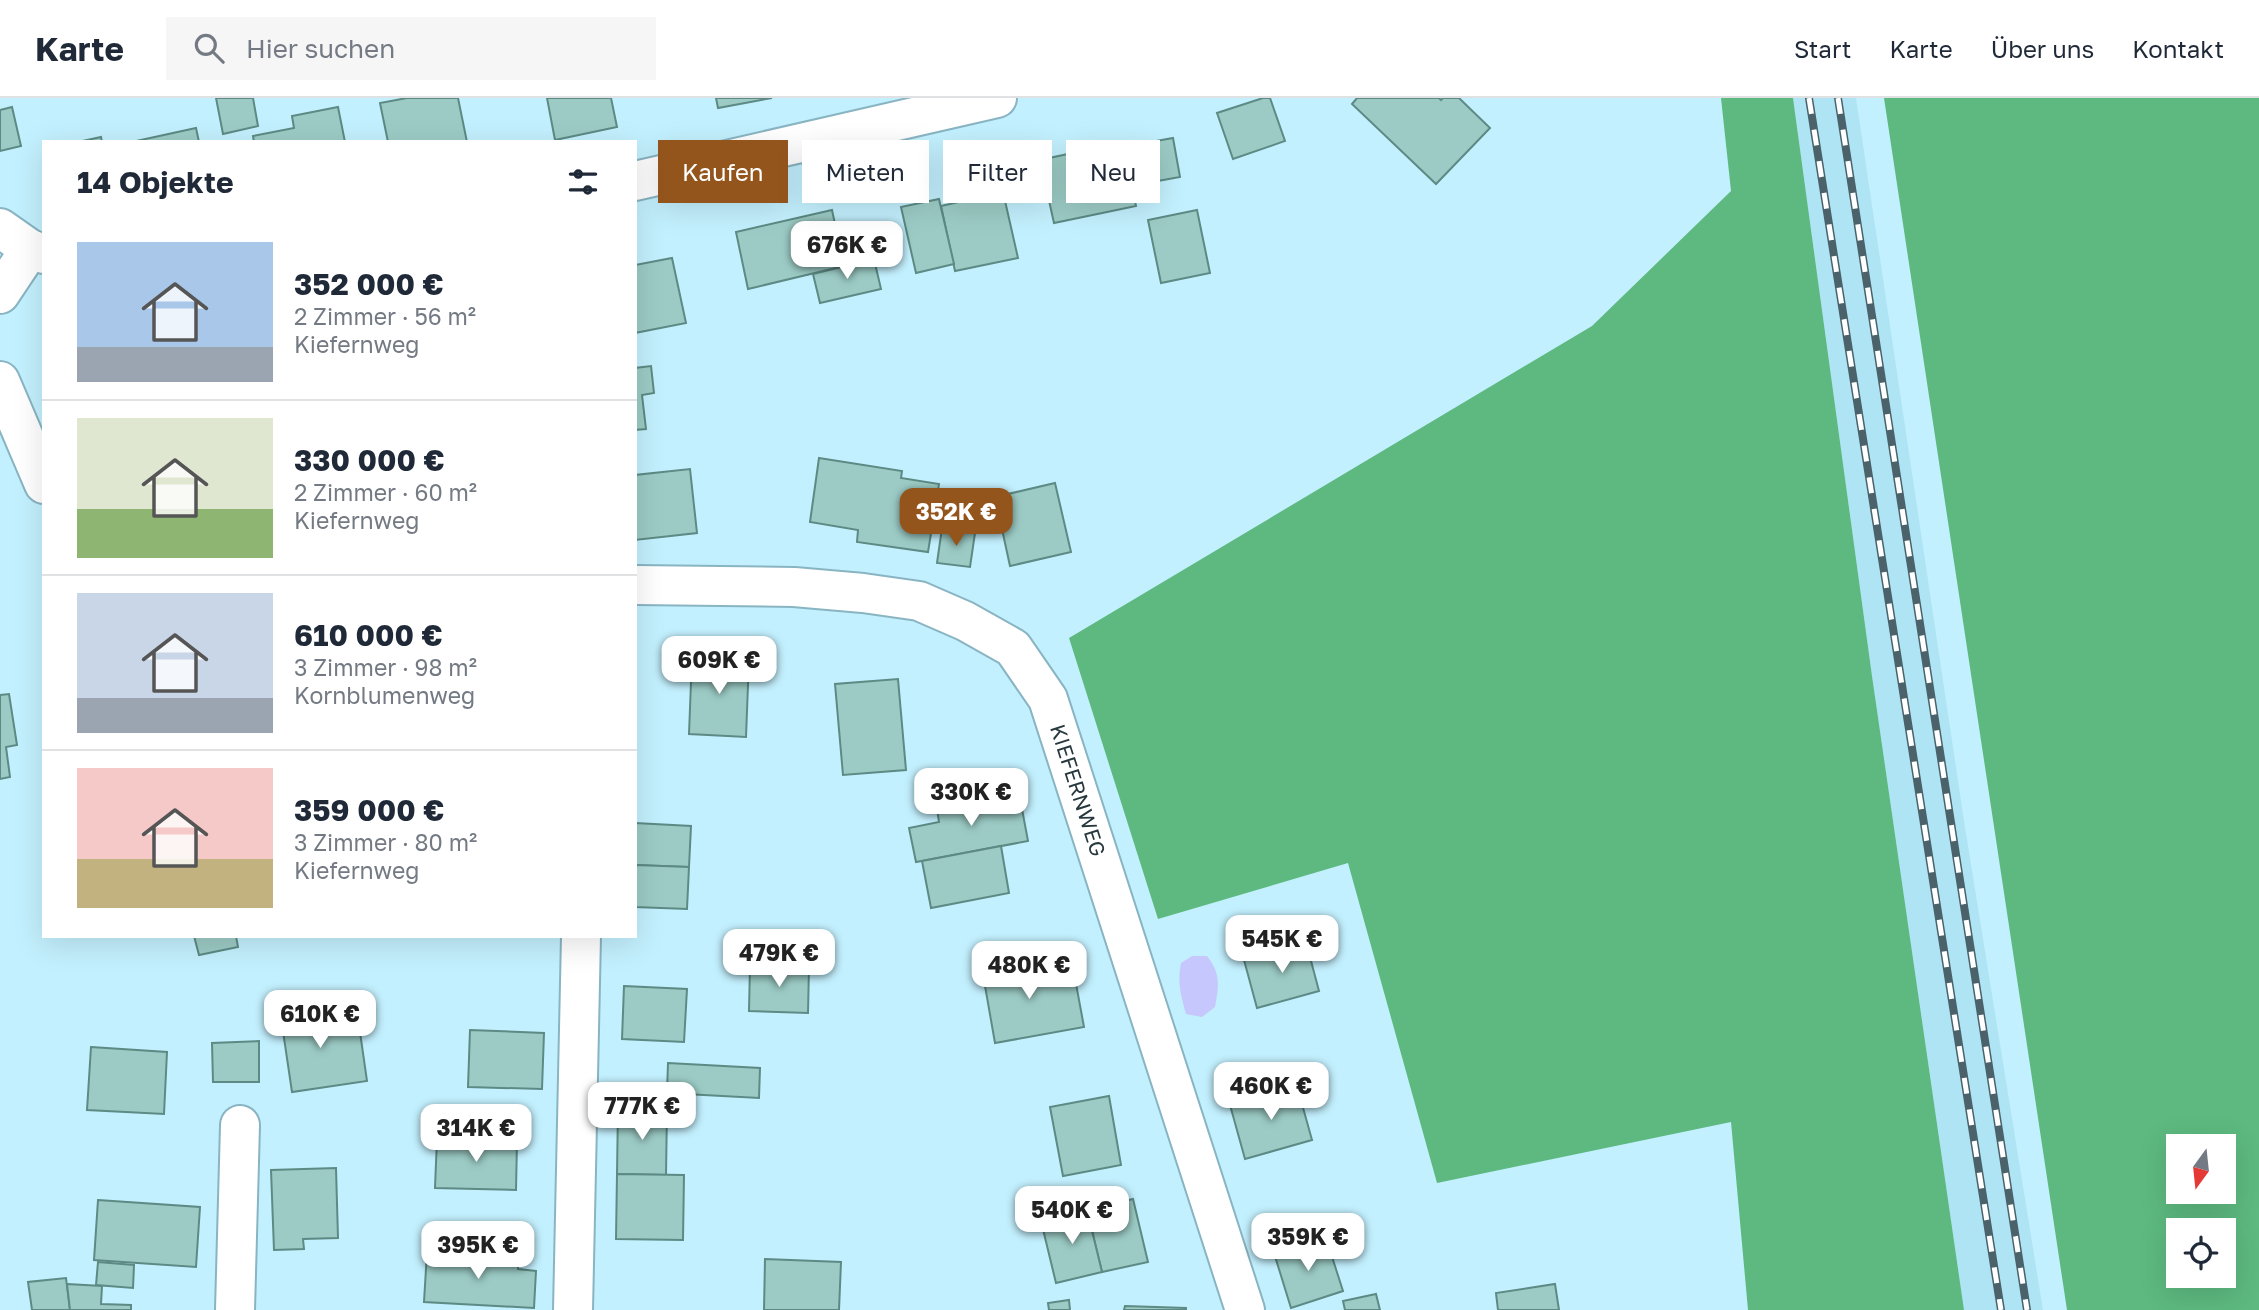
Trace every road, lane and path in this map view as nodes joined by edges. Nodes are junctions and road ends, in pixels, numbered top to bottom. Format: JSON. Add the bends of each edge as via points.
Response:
{"nodes":[{"id":1,"x":997,"y":98,"type":"edge"},
{"id":2,"x":637,"y":181,"type":"edge"},
{"id":3,"x":25,"y":244,"type":"edge"},
{"id":4,"x":0,"y":294,"type":"edge"},
{"id":5,"x":0,"y":381,"type":"edge"},
{"id":6,"x":42,"y":479,"type":"edge"},
{"id":7,"x":637,"y":585,"type":"edge"},
{"id":8,"x":581,"y":938,"type":"edge"},
{"id":9,"x":240,"y":1125,"type":"dead end"},
{"id":10,"x":235,"y":1310,"type":"edge"},
{"id":11,"x":573,"y":1310,"type":"edge"},
{"id":12,"x":1245,"y":1310,"type":"edge"}],
"edges":[{"from":1,"to":2,"type":"street"},
{"from":3,"to":4,"type":"street"},
{"from":5,"to":6,"type":"street"},
{"from":7,"to":12,"type":"street","name":"KIEFERNWEG","via":[[794,587],[919,601],[1013,648],[1048,699]]},
{"from":8,"to":11,"type":"street"},
{"from":9,"to":10,"type":"street"}]}
